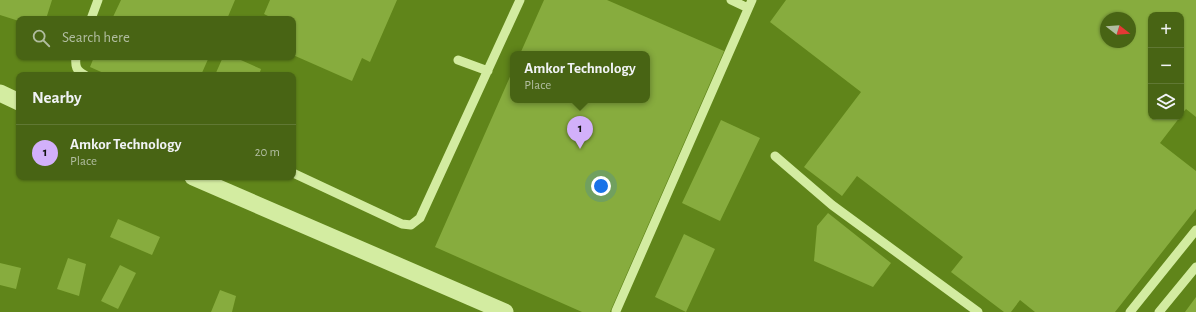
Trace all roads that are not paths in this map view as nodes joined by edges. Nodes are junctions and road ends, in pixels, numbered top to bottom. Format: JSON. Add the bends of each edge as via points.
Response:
{"nodes":[{"id":1,"x":98,"y":0,"type":"edge"},
{"id":2,"x":520,"y":0,"type":"edge"},
{"id":3,"x":731,"y":0,"type":"edge"},
{"id":4,"x":750,"y":4,"type":"edge"},
{"id":5,"x":92,"y":16,"type":"edge"},
{"id":6,"x":76,"y":60,"type":"edge"},
{"id":7,"x":458,"y":60,"type":"dead end"},
{"id":8,"x":488,"y":71,"type":"junction"},
{"id":9,"x":79,"y":72,"type":"edge"},
{"id":10,"x":0,"y":93,"type":"edge"},
{"id":11,"x":16,"y":101,"type":"edge"},
{"id":12,"x":775,"y":156,"type":"dead end"},
{"id":13,"x":296,"y":174,"type":"edge"},
{"id":14,"x":200,"y":180,"type":"edge"},
{"id":15,"x":1196,"y":230,"type":"edge"},
{"id":16,"x":1196,"y":267,"type":"edge"},
{"id":17,"x":616,"y":311,"type":"dead end"},
{"id":18,"x":505,"y":312,"type":"edge"},
{"id":19,"x":978,"y":312,"type":"edge"},
{"id":20,"x":1130,"y":312,"type":"edge"},
{"id":21,"x":1159,"y":312,"type":"edge"}],
"edges":[{"from":1,"to":5,"type":"lane"},
{"from":2,"to":8,"type":"lane"},
{"from":3,"to":4,"type":"lane"},
{"from":4,"to":17,"type":"lane"},
{"from":6,"to":9,"type":"lane","via":[[75,66]]},
{"from":7,"to":8,"type":"lane"},
{"from":8,"to":13,"type":"lane","via":[[420,218],[411,225],[402,224]]},
{"from":10,"to":11,"type":"street"},
{"from":12,"to":19,"type":"lane","via":[[832,205]]},
{"from":14,"to":18,"type":"street"},
{"from":15,"to":20,"type":"lane"},
{"from":16,"to":21,"type":"lane"}]}
